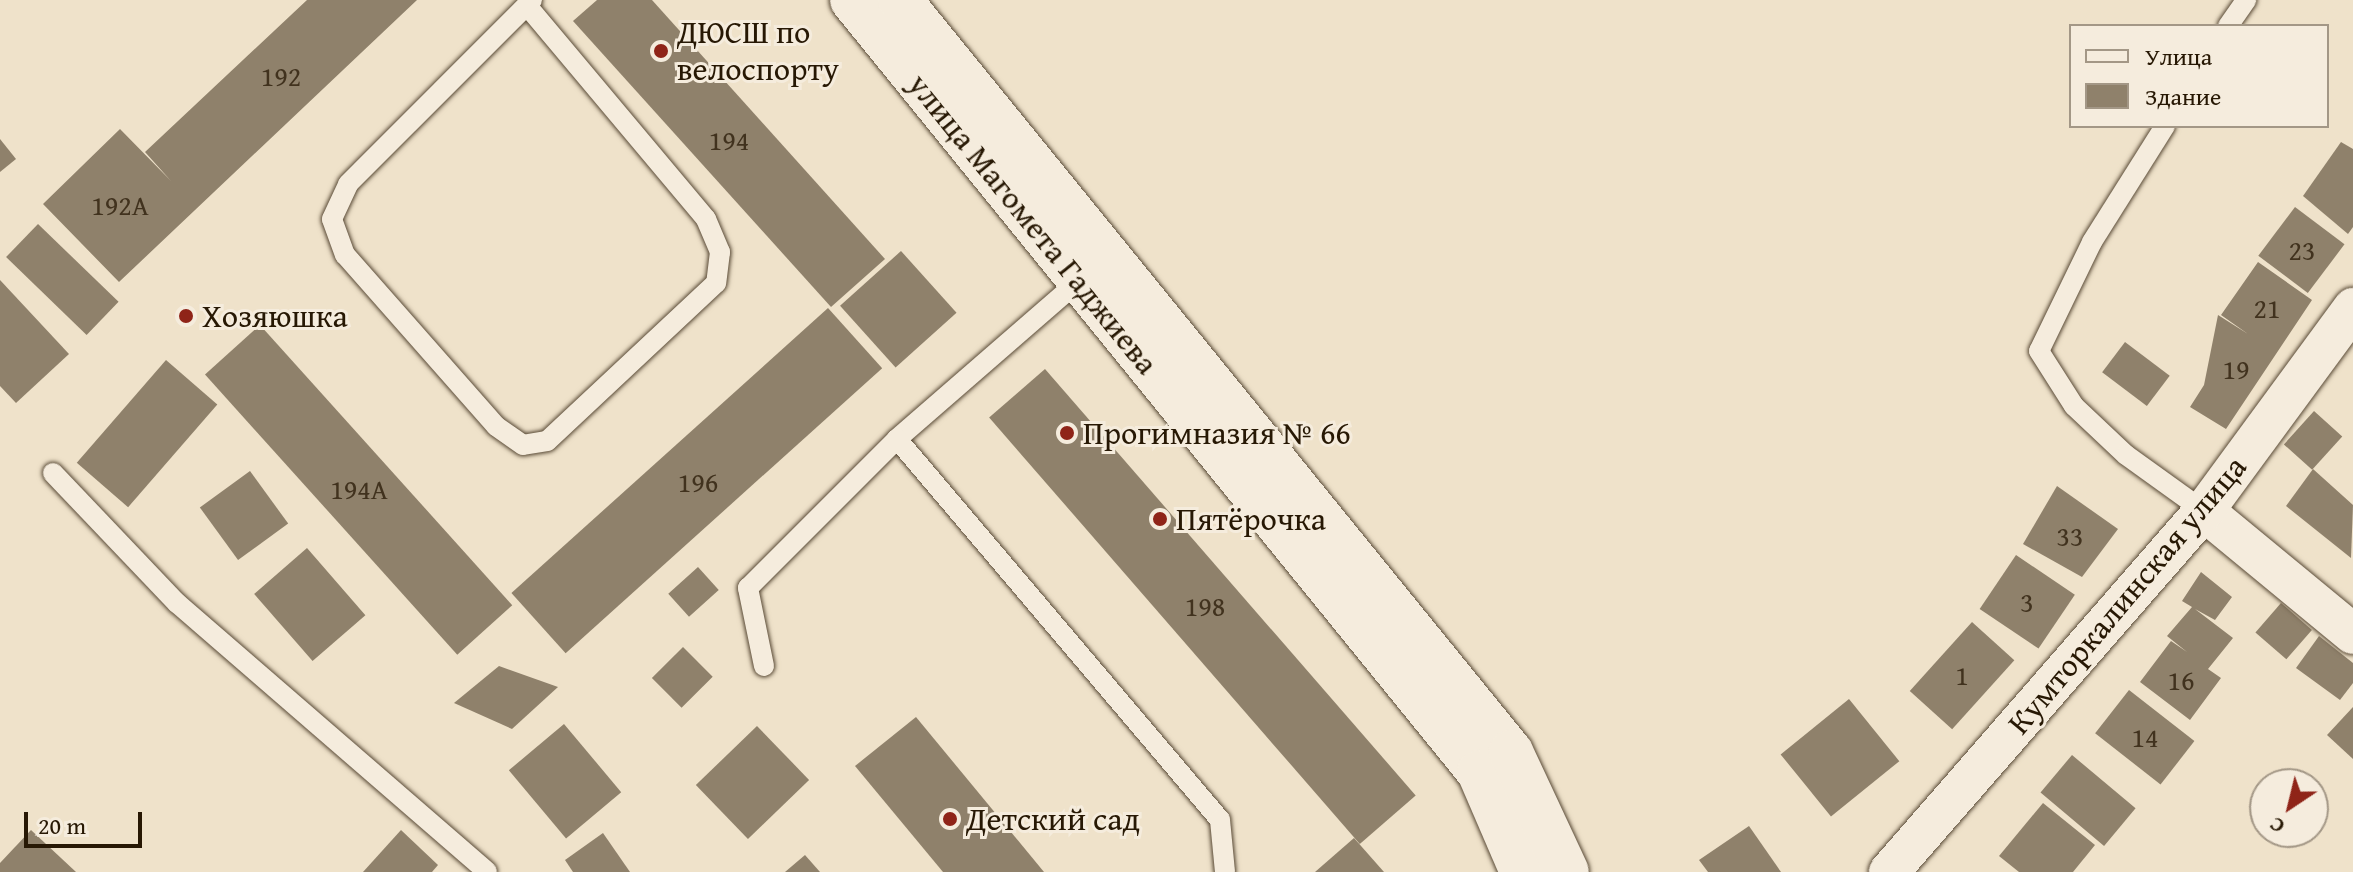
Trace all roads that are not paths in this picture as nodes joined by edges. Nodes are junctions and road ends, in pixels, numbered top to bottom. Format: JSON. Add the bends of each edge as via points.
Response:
{"nodes":[{"id":1,"x":852,"y":0,"type":"edge"},
{"id":2,"x":900,"y":0,"type":"edge"},
{"id":3,"x":2246,"y":0,"type":"edge"},
{"id":4,"x":530,"y":4,"type":"edge"},
{"id":5,"x":2229,"y":24,"type":"edge"},
{"id":6,"x":2164,"y":128,"type":"edge"},
{"id":7,"x":1093,"y":269,"type":"junction"},
{"id":8,"x":2353,"y":308,"type":"edge"},
{"id":9,"x":897,"y":439,"type":"junction"},
{"id":10,"x":53,"y":473,"type":"dead end"},
{"id":11,"x":2204,"y":511,"type":"junction"},
{"id":12,"x":2353,"y":634,"type":"edge"},
{"id":13,"x":764,"y":666,"type":"dead end"},
{"id":14,"x":487,"y":872,"type":"edge"},
{"id":15,"x":1225,"y":872,"type":"edge"},
{"id":16,"x":1522,"y":872,"type":"edge"},
{"id":17,"x":1567,"y":872,"type":"edge"},
{"id":18,"x":1889,"y":872,"type":"edge"}],
"edges":[{"from":1,"to":7,"type":"main road","name":"улица Магомета Гаджиева"},
{"from":2,"to":7,"type":"main road","name":"улица Магомета Гаджиева"},
{"from":3,"to":5,"type":"lane"},
{"from":4,"to":4,"type":"lane","via":[[348,184],[332,219],[345,255],[496,426],[523,445],[547,441],[716,283],[720,252],[706,219]]},
{"from":6,"to":11,"type":"lane","via":[[2092,242],[2039,351],[2074,406],[2126,455]]},
{"from":7,"to":9,"type":"lane"},
{"from":7,"to":16,"type":"main road","name":"улица Магомета Гаджиева","via":[[1479,772]]},
{"from":7,"to":17,"type":"main road","name":"улица Магомета Гаджиева","via":[[1511,752]]},
{"from":8,"to":11,"type":"street","name":"Кумторкалинская улица"},
{"from":9,"to":13,"type":"lane","via":[[748,588]]},
{"from":9,"to":15,"type":"lane","via":[[1220,820]]},
{"from":10,"to":14,"type":"lane","via":[[177,603]]},
{"from":11,"to":12,"type":"street"},
{"from":11,"to":18,"type":"street","name":"Кумторкалинская улица"}]}
